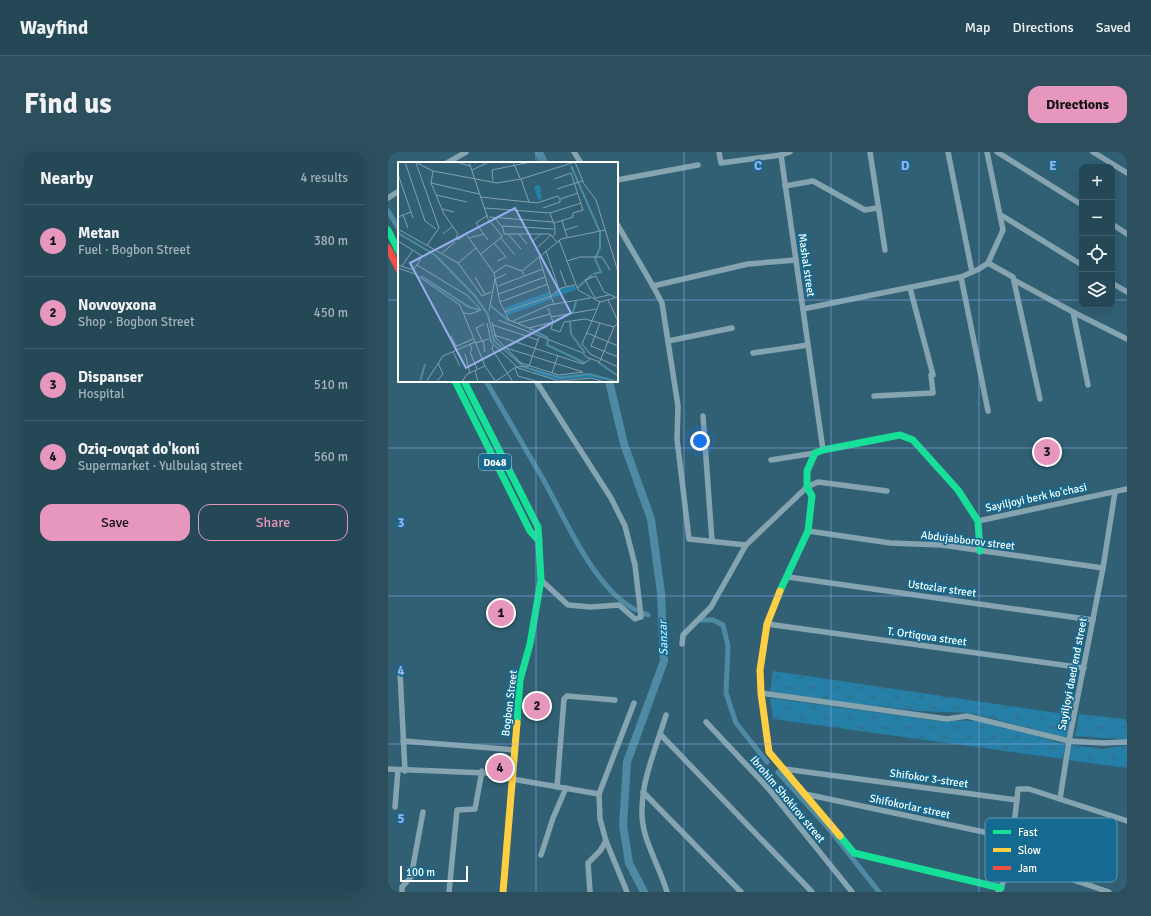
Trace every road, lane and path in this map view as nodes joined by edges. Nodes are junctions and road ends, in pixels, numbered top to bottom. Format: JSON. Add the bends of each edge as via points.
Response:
{"nodes":[{"id":1,"x":466,"y":152,"type":"edge"},
{"id":2,"x":574,"y":152,"type":"edge"},
{"id":3,"x":719,"y":152,"type":"edge"},
{"id":4,"x":790,"y":152,"type":"edge"},
{"id":5,"x":870,"y":152,"type":"edge"},
{"id":6,"x":948,"y":152,"type":"edge"},
{"id":7,"x":987,"y":152,"type":"edge"},
{"id":8,"x":997,"y":152,"type":"edge"},
{"id":9,"x":1093,"y":152,"type":"edge"},
{"id":10,"x":781,"y":155,"type":"junction"},
{"id":11,"x":449,"y":162,"type":"edge"},
{"id":12,"x":580,"y":162,"type":"edge"},
{"id":13,"x":698,"y":165,"type":"dead end"},
{"id":14,"x":1127,"y":174,"type":"edge"},
{"id":15,"x":618,"y":180,"type":"edge"},
{"id":16,"x":785,"y":186,"type":"junction"},
{"id":17,"x":398,"y":192,"type":"edge"},
{"id":18,"x":388,"y":198,"type":"edge"},
{"id":19,"x":1079,"y":203,"type":"edge"},
{"id":20,"x":877,"y":208,"type":"junction"},
{"id":21,"x":1001,"y":216,"type":"junction"},
{"id":22,"x":618,"y":226,"type":"edge"},
{"id":23,"x":1115,"y":226,"type":"edge"},
{"id":24,"x":388,"y":230,"type":"edge"},
{"id":25,"x":1127,"y":234,"type":"edge"},
{"id":26,"x":388,"y":248,"type":"edge"},
{"id":27,"x":398,"y":250,"type":"edge"},
{"id":28,"x":885,"y":250,"type":"dead end"},
{"id":29,"x":796,"y":260,"type":"junction"},
{"id":30,"x":988,"y":263,"type":"junction"},
{"id":31,"x":1079,"y":263,"type":"edge"},
{"id":32,"x":398,"y":268,"type":"edge"},
{"id":33,"x":972,"y":272,"type":"junction"},
{"id":34,"x":961,"y":277,"type":"junction"},
{"id":35,"x":1014,"y":280,"type":"junction"},
{"id":36,"x":1115,"y":285,"type":"edge"},
{"id":37,"x":653,"y":286,"type":"junction"},
{"id":38,"x":910,"y":288,"type":"junction"},
{"id":39,"x":1127,"y":292,"type":"edge"},
{"id":40,"x":803,"y":309,"type":"junction"},
{"id":41,"x":1073,"y":312,"type":"junction"},
{"id":42,"x":732,"y":328,"type":"dead end"},
{"id":43,"x":1127,"y":339,"type":"edge"},
{"id":44,"x":668,"y":341,"type":"junction"},
{"id":45,"x":808,"y":345,"type":"junction"},
{"id":46,"x":753,"y":353,"type":"dead end"},
{"id":47,"x":456,"y":382,"type":"edge"},
{"id":48,"x":465,"y":382,"type":"edge"},
{"id":49,"x":537,"y":382,"type":"edge"},
{"id":50,"x":1088,"y":385,"type":"dead end"},
{"id":51,"x":874,"y":396,"type":"dead end"},
{"id":52,"x":1040,"y":399,"type":"dead end"},
{"id":53,"x":988,"y":411,"type":"dead end"},
{"id":54,"x":703,"y":416,"type":"dead end"},
{"id":55,"x":823,"y":450,"type":"junction"},
{"id":56,"x":815,"y":453,"type":"junction"},
{"id":57,"x":771,"y":460,"type":"dead end"},
{"id":58,"x":807,"y":487,"type":"junction"},
{"id":59,"x":1127,"y":489,"type":"edge"},
{"id":60,"x":887,"y":491,"type":"dead end"},
{"id":61,"x":1115,"y":492,"type":"junction"},
{"id":62,"x":978,"y":521,"type":"junction"},
{"id":63,"x":808,"y":531,"type":"junction"},
{"id":64,"x":539,"y":541,"type":"junction"},
{"id":65,"x":712,"y":541,"type":"junction"},
{"id":66,"x":746,"y":544,"type":"junction"},
{"id":67,"x":980,"y":551,"type":"junction"},
{"id":68,"x":1103,"y":568,"type":"junction"},
{"id":69,"x":788,"y":577,"type":"junction"},
{"id":70,"x":541,"y":580,"type":"junction"},
{"id":71,"x":1093,"y":620,"type":"junction"},
{"id":72,"x":767,"y":624,"type":"junction"},
{"id":73,"x":682,"y":644,"type":"dead end"},
{"id":74,"x":1084,"y":668,"type":"junction"},
{"id":75,"x":400,"y":672,"type":"dead end"},
{"id":76,"x":761,"y":693,"type":"junction"},
{"id":77,"x":615,"y":700,"type":"dead end"},
{"id":78,"x":634,"y":703,"type":"dead end"},
{"id":79,"x":666,"y":715,"type":"dead end"},
{"id":80,"x":706,"y":722,"type":"dead end"},
{"id":81,"x":660,"y":734,"type":"junction"},
{"id":82,"x":403,"y":741,"type":"junction"},
{"id":83,"x":1069,"y":741,"type":"junction"},
{"id":84,"x":1127,"y":742,"type":"edge"},
{"id":85,"x":515,"y":750,"type":"junction"},
{"id":86,"x":388,"y":769,"type":"edge"},
{"id":87,"x":784,"y":769,"type":"junction"},
{"id":88,"x":398,"y":770,"type":"junction"},
{"id":89,"x":405,"y":771,"type":"junction"},
{"id":90,"x":482,"y":771,"type":"junction"},
{"id":91,"x":513,"y":776,"type":"junction"},
{"id":92,"x":557,"y":787,"type":"junction"},
{"id":93,"x":566,"y":788,"type":"junction"},
{"id":94,"x":643,"y":792,"type":"junction"},
{"id":95,"x":600,"y":794,"type":"junction"},
{"id":96,"x":805,"y":794,"type":"junction"},
{"id":97,"x":1060,"y":799,"type":"junction"},
{"id":98,"x":1017,"y":800,"type":"junction"},
{"id":99,"x":395,"y":807,"type":"dead end"},
{"id":100,"x":423,"y":812,"type":"dead end"},
{"id":101,"x":1015,"y":818,"type":"edge"},
{"id":102,"x":1127,"y":821,"type":"edge"},
{"id":103,"x":985,"y":832,"type":"edge"},
{"id":104,"x":606,"y":841,"type":"junction"},
{"id":105,"x":541,"y":854,"type":"dead end"},
{"id":106,"x":1080,"y":882,"type":"edge"},
{"id":107,"x":999,"y":890,"type":"edge"},
{"id":108,"x":402,"y":892,"type":"edge"},
{"id":109,"x":450,"y":892,"type":"edge"},
{"id":110,"x":503,"y":892,"type":"edge"},
{"id":111,"x":590,"y":892,"type":"edge"},
{"id":112,"x":626,"y":892,"type":"edge"},
{"id":113,"x":667,"y":892,"type":"edge"},
{"id":114,"x":741,"y":892,"type":"edge"},
{"id":115,"x":812,"y":892,"type":"edge"},
{"id":116,"x":852,"y":892,"type":"edge"},
{"id":117,"x":1109,"y":892,"type":"edge"}],
"edges":[{"from":1,"to":11,"type":"street"},
{"from":2,"to":12,"type":"street"},
{"from":3,"to":10,"type":"street","via":[[721,163]]},
{"from":4,"to":10,"type":"street"},
{"from":5,"to":20,"type":"street"},
{"from":6,"to":33,"type":"street"},
{"from":7,"to":21,"type":"street"},
{"from":8,"to":19,"type":"street"},
{"from":9,"to":14,"type":"street"},
{"from":10,"to":16,"type":"street","name":"Mashal street"},
{"from":13,"to":15,"type":"street"},
{"from":16,"to":20,"type":"street","via":[[813,181],[865,210]]},
{"from":16,"to":29,"type":"street","name":"Mashal street"},
{"from":17,"to":18,"type":"street"},
{"from":20,"to":28,"type":"street"},
{"from":21,"to":30,"type":"street","via":[[1003,230]]},
{"from":21,"to":31,"type":"street"},
{"from":22,"to":37,"type":"street"},
{"from":23,"to":25,"type":"street"},
{"from":24,"to":27,"type":"street"},
{"from":26,"to":32,"type":"street"},
{"from":29,"to":37,"type":"street","via":[[748,264]]},
{"from":29,"to":40,"type":"street","name":"Mashal street"},
{"from":30,"to":33,"type":"street"},
{"from":30,"to":35,"type":"street"},
{"from":33,"to":34,"type":"street"},
{"from":34,"to":38,"type":"street"},
{"from":34,"to":53,"type":"street"},
{"from":35,"to":41,"type":"street"},
{"from":35,"to":52,"type":"street"},
{"from":36,"to":39,"type":"street"},
{"from":37,"to":44,"type":"street","via":[[662,302]]},
{"from":38,"to":40,"type":"street"},
{"from":38,"to":51,"type":"street","via":[[933,375],[930,375],[933,393]]},
{"from":40,"to":45,"type":"street","name":"Mashal street"},
{"from":41,"to":43,"type":"street"},
{"from":41,"to":50,"type":"street"},
{"from":42,"to":44,"type":"street"},
{"from":44,"to":65,"type":"street","via":[[678,406],[677,440],[688,539]]},
{"from":45,"to":46,"type":"street"},
{"from":45,"to":55,"type":"street","name":"Mashal street"},
{"from":47,"to":64,"type":"street","number":"D048","via":[[530,531]]},
{"from":48,"to":64,"type":"street","number":"D048","via":[[538,527]]},
{"from":49,"to":70,"type":"street","via":[[611,498],[625,526],[635,565],[641,617],[635,619],[619,605],[568,605]]},
{"from":54,"to":65,"type":"street"},
{"from":55,"to":56,"type":"street"},
{"from":55,"to":62,"type":"street","via":[[900,435],[913,440],[958,490]]},
{"from":56,"to":57,"type":"street"},
{"from":56,"to":58,"type":"street","via":[[807,471]]},
{"from":58,"to":60,"type":"street","via":[[818,482]]},
{"from":58,"to":63,"type":"street","via":[[812,496]]},
{"from":58,"to":66,"type":"street"},
{"from":59,"to":61,"type":"street","name":"Sayiljoyi berk ko'chasi"},
{"from":61,"to":62,"type":"street","name":"Sayiljoyi berk ko'chasi"},
{"from":61,"to":68,"type":"street","name":"Sayiljoyi daed end street"},
{"from":62,"to":67,"type":"street","name":"Sayiljoyi berk ko'chasi"},
{"from":63,"to":67,"type":"street","name":"Abdujabborov street","via":[[890,543],[942,545]]},
{"from":63,"to":69,"type":"street"},
{"from":64,"to":70,"type":"street","name":"Bogbon Street","number":"D048"},
{"from":65,"to":66,"type":"street"},
{"from":66,"to":73,"type":"street","via":[[711,607],[683,635]]},
{"from":67,"to":68,"type":"street","name":"Abdujabborov street"},
{"from":68,"to":71,"type":"street","name":"Sayiljoyi daed end street"},
{"from":69,"to":71,"type":"street","name":"Ustozlar street"},
{"from":69,"to":72,"type":"street"},
{"from":70,"to":85,"type":"street","name":"Bogbon Street","number":"D048","via":[[530,643],[520,680]]},
{"from":71,"to":74,"type":"street","name":"Sayiljoyi daed end street"},
{"from":72,"to":74,"type":"street","name":"T. Ortiqova street"},
{"from":72,"to":76,"type":"street","via":[[760,670]]},
{"from":74,"to":83,"type":"street","name":"Sayiljoyi daed end street"},
{"from":75,"to":82,"type":"street"},
{"from":76,"to":83,"type":"street","name":"Sayiljoyi daed end street","via":[[947,719],[967,716]]},
{"from":76,"to":87,"type":"street","via":[[769,752]]},
{"from":77,"to":92,"type":"street","via":[[567,696],[564,699]]},
{"from":78,"to":95,"type":"street"},
{"from":79,"to":81,"type":"street"},
{"from":80,"to":116,"type":"street","name":"Ibrohim Shokirov street","via":[[768,788]]},
{"from":81,"to":94,"type":"street"},
{"from":81,"to":115,"type":"street"},
{"from":82,"to":85,"type":"street"},
{"from":82,"to":89,"type":"street"},
{"from":83,"to":84,"type":"street"},
{"from":83,"to":97,"type":"street"},
{"from":85,"to":91,"type":"street","name":"Bogbon Street","number":"D048"},
{"from":86,"to":88,"type":"street"},
{"from":87,"to":96,"type":"street"},
{"from":87,"to":98,"type":"street","name":"Shifokor 3-street"},
{"from":88,"to":89,"type":"street"},
{"from":88,"to":99,"type":"street"},
{"from":89,"to":90,"type":"street"},
{"from":90,"to":91,"type":"street"},
{"from":90,"to":109,"type":"street","via":[[475,809],[457,810]]},
{"from":91,"to":92,"type":"street"},
{"from":91,"to":110,"type":"street","name":"Bogbon Street","number":"D048"},
{"from":92,"to":93,"type":"street"},
{"from":93,"to":95,"type":"street"},
{"from":93,"to":105,"type":"street"},
{"from":94,"to":113,"type":"street","via":[[645,834]]},
{"from":94,"to":114,"type":"street"},
{"from":95,"to":104,"type":"street","via":[[600,819]]},
{"from":96,"to":103,"type":"street","name":"Shifokorlar street"},
{"from":96,"to":107,"type":"street","via":[[854,854]]},
{"from":97,"to":98,"type":"street","via":[[1029,789],[1018,789]]},
{"from":97,"to":102,"type":"street"},
{"from":98,"to":101,"type":"street"},
{"from":100,"to":108,"type":"street","via":[[411,877],[402,887]]},
{"from":104,"to":111,"type":"street","via":[[588,863]]},
{"from":104,"to":112,"type":"street"},
{"from":106,"to":117,"type":"street"}]}
